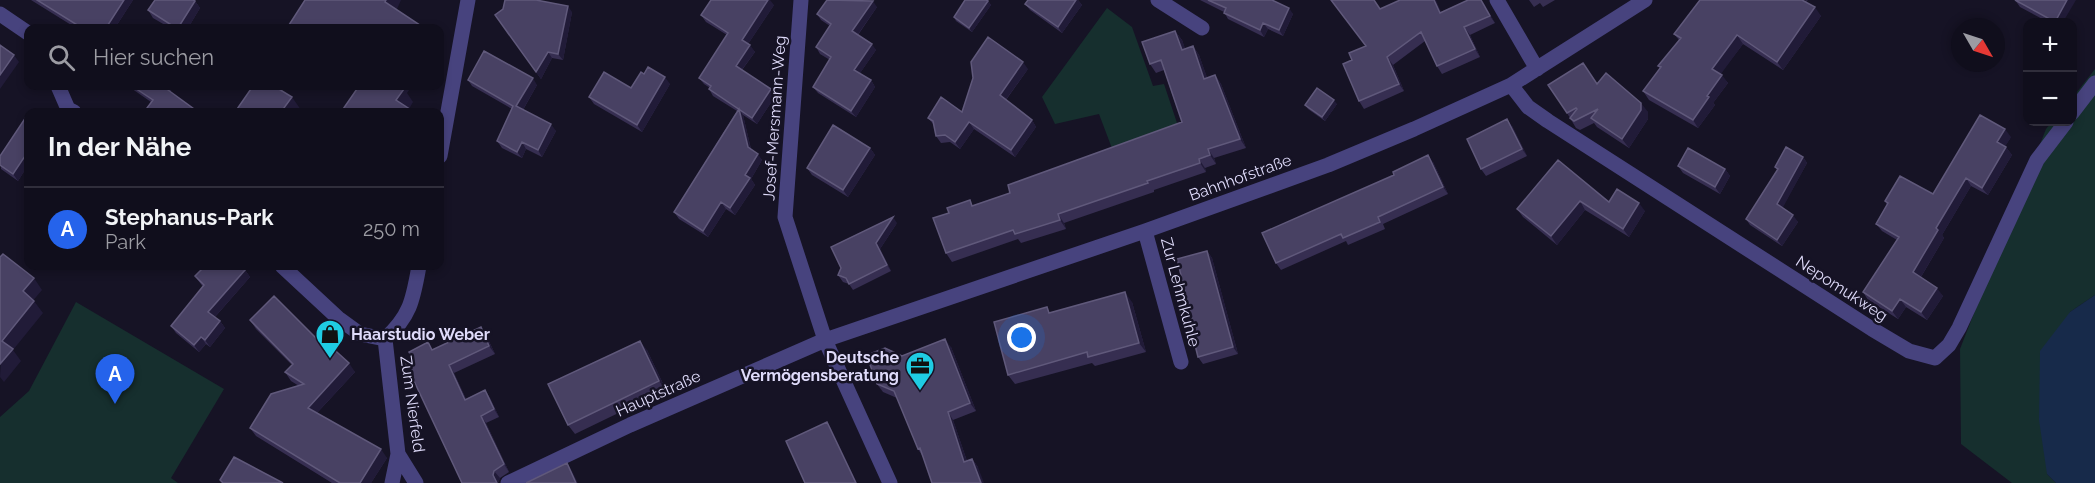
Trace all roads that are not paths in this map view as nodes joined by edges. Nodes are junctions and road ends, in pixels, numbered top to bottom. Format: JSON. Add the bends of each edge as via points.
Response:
{"nodes":[{"id":1,"x":468,"y":0,"type":"edge"},
{"id":2,"x":801,"y":0,"type":"edge"},
{"id":3,"x":1158,"y":0,"type":"edge"},
{"id":4,"x":1497,"y":0,"type":"edge"},
{"id":5,"x":1645,"y":0,"type":"edge"},
{"id":6,"x":0,"y":14,"type":"edge"},
{"id":7,"x":1202,"y":28,"type":"dead end"},
{"id":8,"x":24,"y":30,"type":"edge"},
{"id":9,"x":1537,"y":69,"type":"junction"},
{"id":10,"x":2095,"y":83,"type":"edge"},
{"id":11,"x":1511,"y":85,"type":"junction"},
{"id":12,"x":60,"y":90,"type":"edge"},
{"id":13,"x":68,"y":108,"type":"edge"},
{"id":14,"x":2077,"y":108,"type":"edge"},
{"id":15,"x":2063,"y":126,"type":"edge"},
{"id":16,"x":444,"y":134,"type":"edge"},
{"id":17,"x":1145,"y":231,"type":"junction"},
{"id":18,"x":286,"y":270,"type":"edge"},
{"id":19,"x":418,"y":270,"type":"edge"},
{"id":20,"x":385,"y":339,"type":"junction"},
{"id":21,"x":825,"y":340,"type":"junction"},
{"id":22,"x":1181,"y":362,"type":"dead end"},
{"id":23,"x":398,"y":454,"type":"junction"},
{"id":24,"x":392,"y":483,"type":"edge"},
{"id":25,"x":416,"y":483,"type":"edge"},
{"id":26,"x":508,"y":483,"type":"edge"},
{"id":27,"x":890,"y":483,"type":"edge"}],
"edges":[{"from":1,"to":16,"type":"street"},
{"from":2,"to":21,"type":"street","name":"Josef-Mersmann-Weg","via":[[785,218]]},
{"from":3,"to":7,"type":"street"},
{"from":4,"to":9,"type":"street"},
{"from":5,"to":9,"type":"street","name":"Bahnhofstraße"},
{"from":6,"to":8,"type":"street"},
{"from":9,"to":11,"type":"street","name":"Bahnhofstraße"},
{"from":10,"to":14,"type":"street"},
{"from":11,"to":15,"type":"street","name":"Nepomukweg","via":[[1528,107],[1558,127],[1872,329],[1909,351],[1935,358],[1959,328],[2037,159]]},
{"from":11,"to":17,"type":"street","name":"Bahnhofstraße","via":[[1328,165]]},
{"from":12,"to":13,"type":"street"},
{"from":17,"to":21,"type":"street","name":"Bahnhofstraße"},
{"from":17,"to":22,"type":"street","name":"Zur Lehmkuhle"},
{"from":18,"to":20,"type":"street","via":[[360,334]]},
{"from":19,"to":20,"type":"street","name":"Zum Nierfeld","via":[[408,313]]},
{"from":20,"to":23,"type":"street","name":"Zum Nierfeld"},
{"from":21,"to":26,"type":"street","name":"Hauptstraße"},
{"from":21,"to":27,"type":"street","name":"Josef-Mersmann-Weg"},
{"from":23,"to":24,"type":"street"},
{"from":23,"to":25,"type":"street","name":"Zum Nierfeld"}]}
